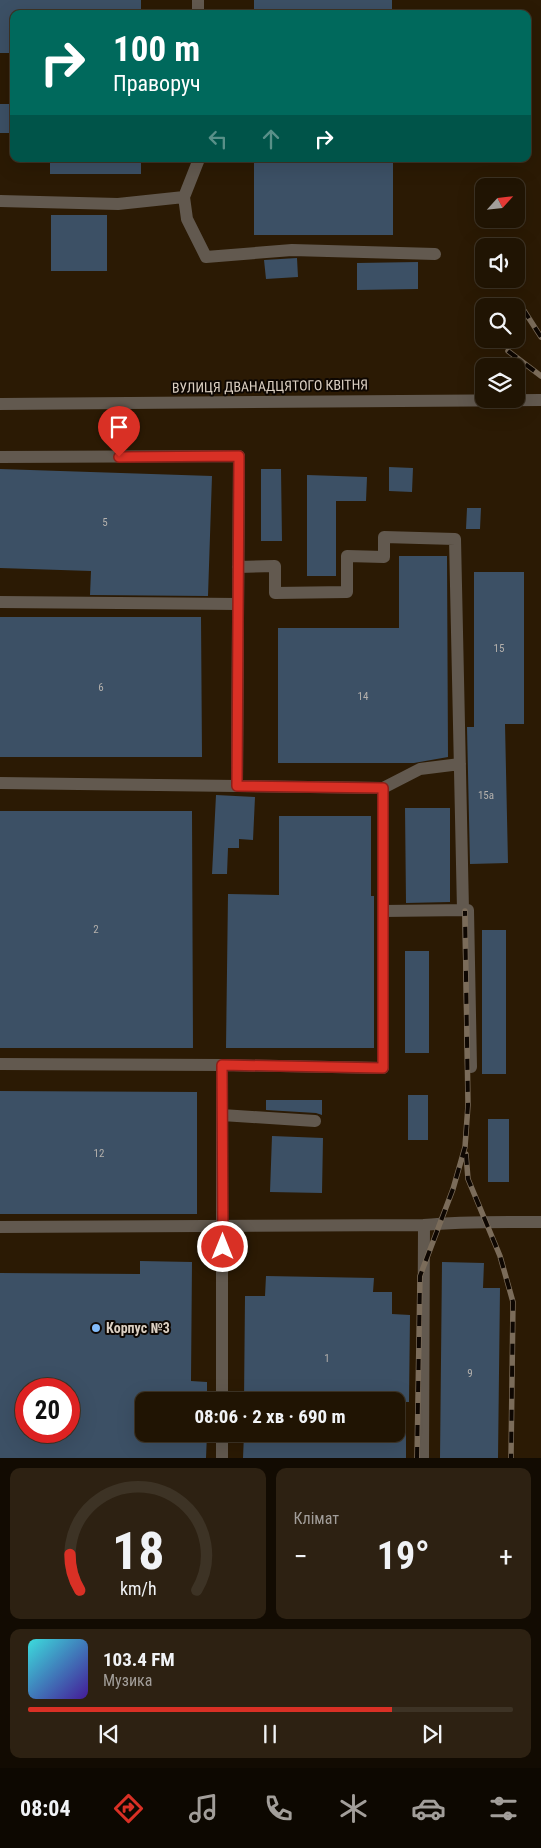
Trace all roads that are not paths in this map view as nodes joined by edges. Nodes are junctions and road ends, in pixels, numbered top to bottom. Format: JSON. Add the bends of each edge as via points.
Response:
{"nodes":[{"id":1,"x":197,"y":162,"type":"edge"},
{"id":2,"x":184,"y":197,"type":"junction"},
{"id":3,"x":0,"y":200,"type":"edge"},
{"id":4,"x":435,"y":254,"type":"dead end"},
{"id":5,"x":541,"y":400,"type":"edge"},
{"id":6,"x":0,"y":404,"type":"edge"},
{"id":7,"x":0,"y":458,"type":"edge"},
{"id":8,"x":238,"y":567,"type":"junction"},
{"id":9,"x":0,"y":602,"type":"edge"},
{"id":10,"x":238,"y":604,"type":"junction"},
{"id":11,"x":460,"y":764,"type":"junction"},
{"id":12,"x":0,"y":783,"type":"edge"},
{"id":13,"x":237,"y":786,"type":"junction"},
{"id":14,"x":383,"y":788,"type":"junction"},
{"id":15,"x":463,"y":910,"type":"junction"},
{"id":16,"x":383,"y":911,"type":"junction"},
{"id":17,"x":0,"y":1064,"type":"edge"},
{"id":18,"x":222,"y":1065,"type":"junction"},
{"id":19,"x":471,"y":1067,"type":"dead end"},
{"id":20,"x":222,"y":1115,"type":"junction"},
{"id":21,"x":315,"y":1121,"type":"dead end"},
{"id":22,"x":541,"y":1222,"type":"edge"},
{"id":23,"x":424,"y":1225,"type":"junction"},
{"id":24,"x":0,"y":1228,"type":"edge"},
{"id":25,"x":223,"y":1228,"type":"junction"},
{"id":26,"x":222,"y":1392,"type":"edge"},
{"id":27,"x":222,"y":1442,"type":"edge"},
{"id":28,"x":222,"y":1458,"type":"edge"},
{"id":29,"x":423,"y":1458,"type":"edge"}],
"edges":[{"from":1,"to":2,"type":"street"},
{"from":2,"to":3,"type":"street","via":[[118,204]]},
{"from":2,"to":4,"type":"street","via":[[187,219],[206,257],[292,250]]},
{"from":5,"to":6,"type":"street","name":"ВУЛИЦЯ ДВАНАДЦЯТОГО КВІТНЯ"},
{"from":7,"to":8,"type":"street","via":[[239,456]]},
{"from":8,"to":10,"type":"street"},
{"from":8,"to":11,"type":"street","via":[[275,566],[274,593],[347,592],[347,556],[384,557],[384,537],[454,539]]},
{"from":9,"to":10,"type":"street"},
{"from":10,"to":13,"type":"street"},
{"from":11,"to":14,"type":"street","via":[[420,769]]},
{"from":11,"to":15,"type":"street"},
{"from":12,"to":13,"type":"street"},
{"from":13,"to":14,"type":"street"},
{"from":14,"to":16,"type":"street"},
{"from":15,"to":16,"type":"street"},
{"from":15,"to":19,"type":"street","via":[[468,910]]},
{"from":16,"to":18,"type":"street","via":[[383,1068]]},
{"from":17,"to":18,"type":"street"},
{"from":18,"to":20,"type":"street"},
{"from":20,"to":21,"type":"street"},
{"from":20,"to":25,"type":"street"},
{"from":22,"to":23,"type":"street"},
{"from":23,"to":25,"type":"street"},
{"from":23,"to":29,"type":"street"},
{"from":24,"to":25,"type":"street"},
{"from":25,"to":26,"type":"street"},
{"from":27,"to":28,"type":"street"}]}
